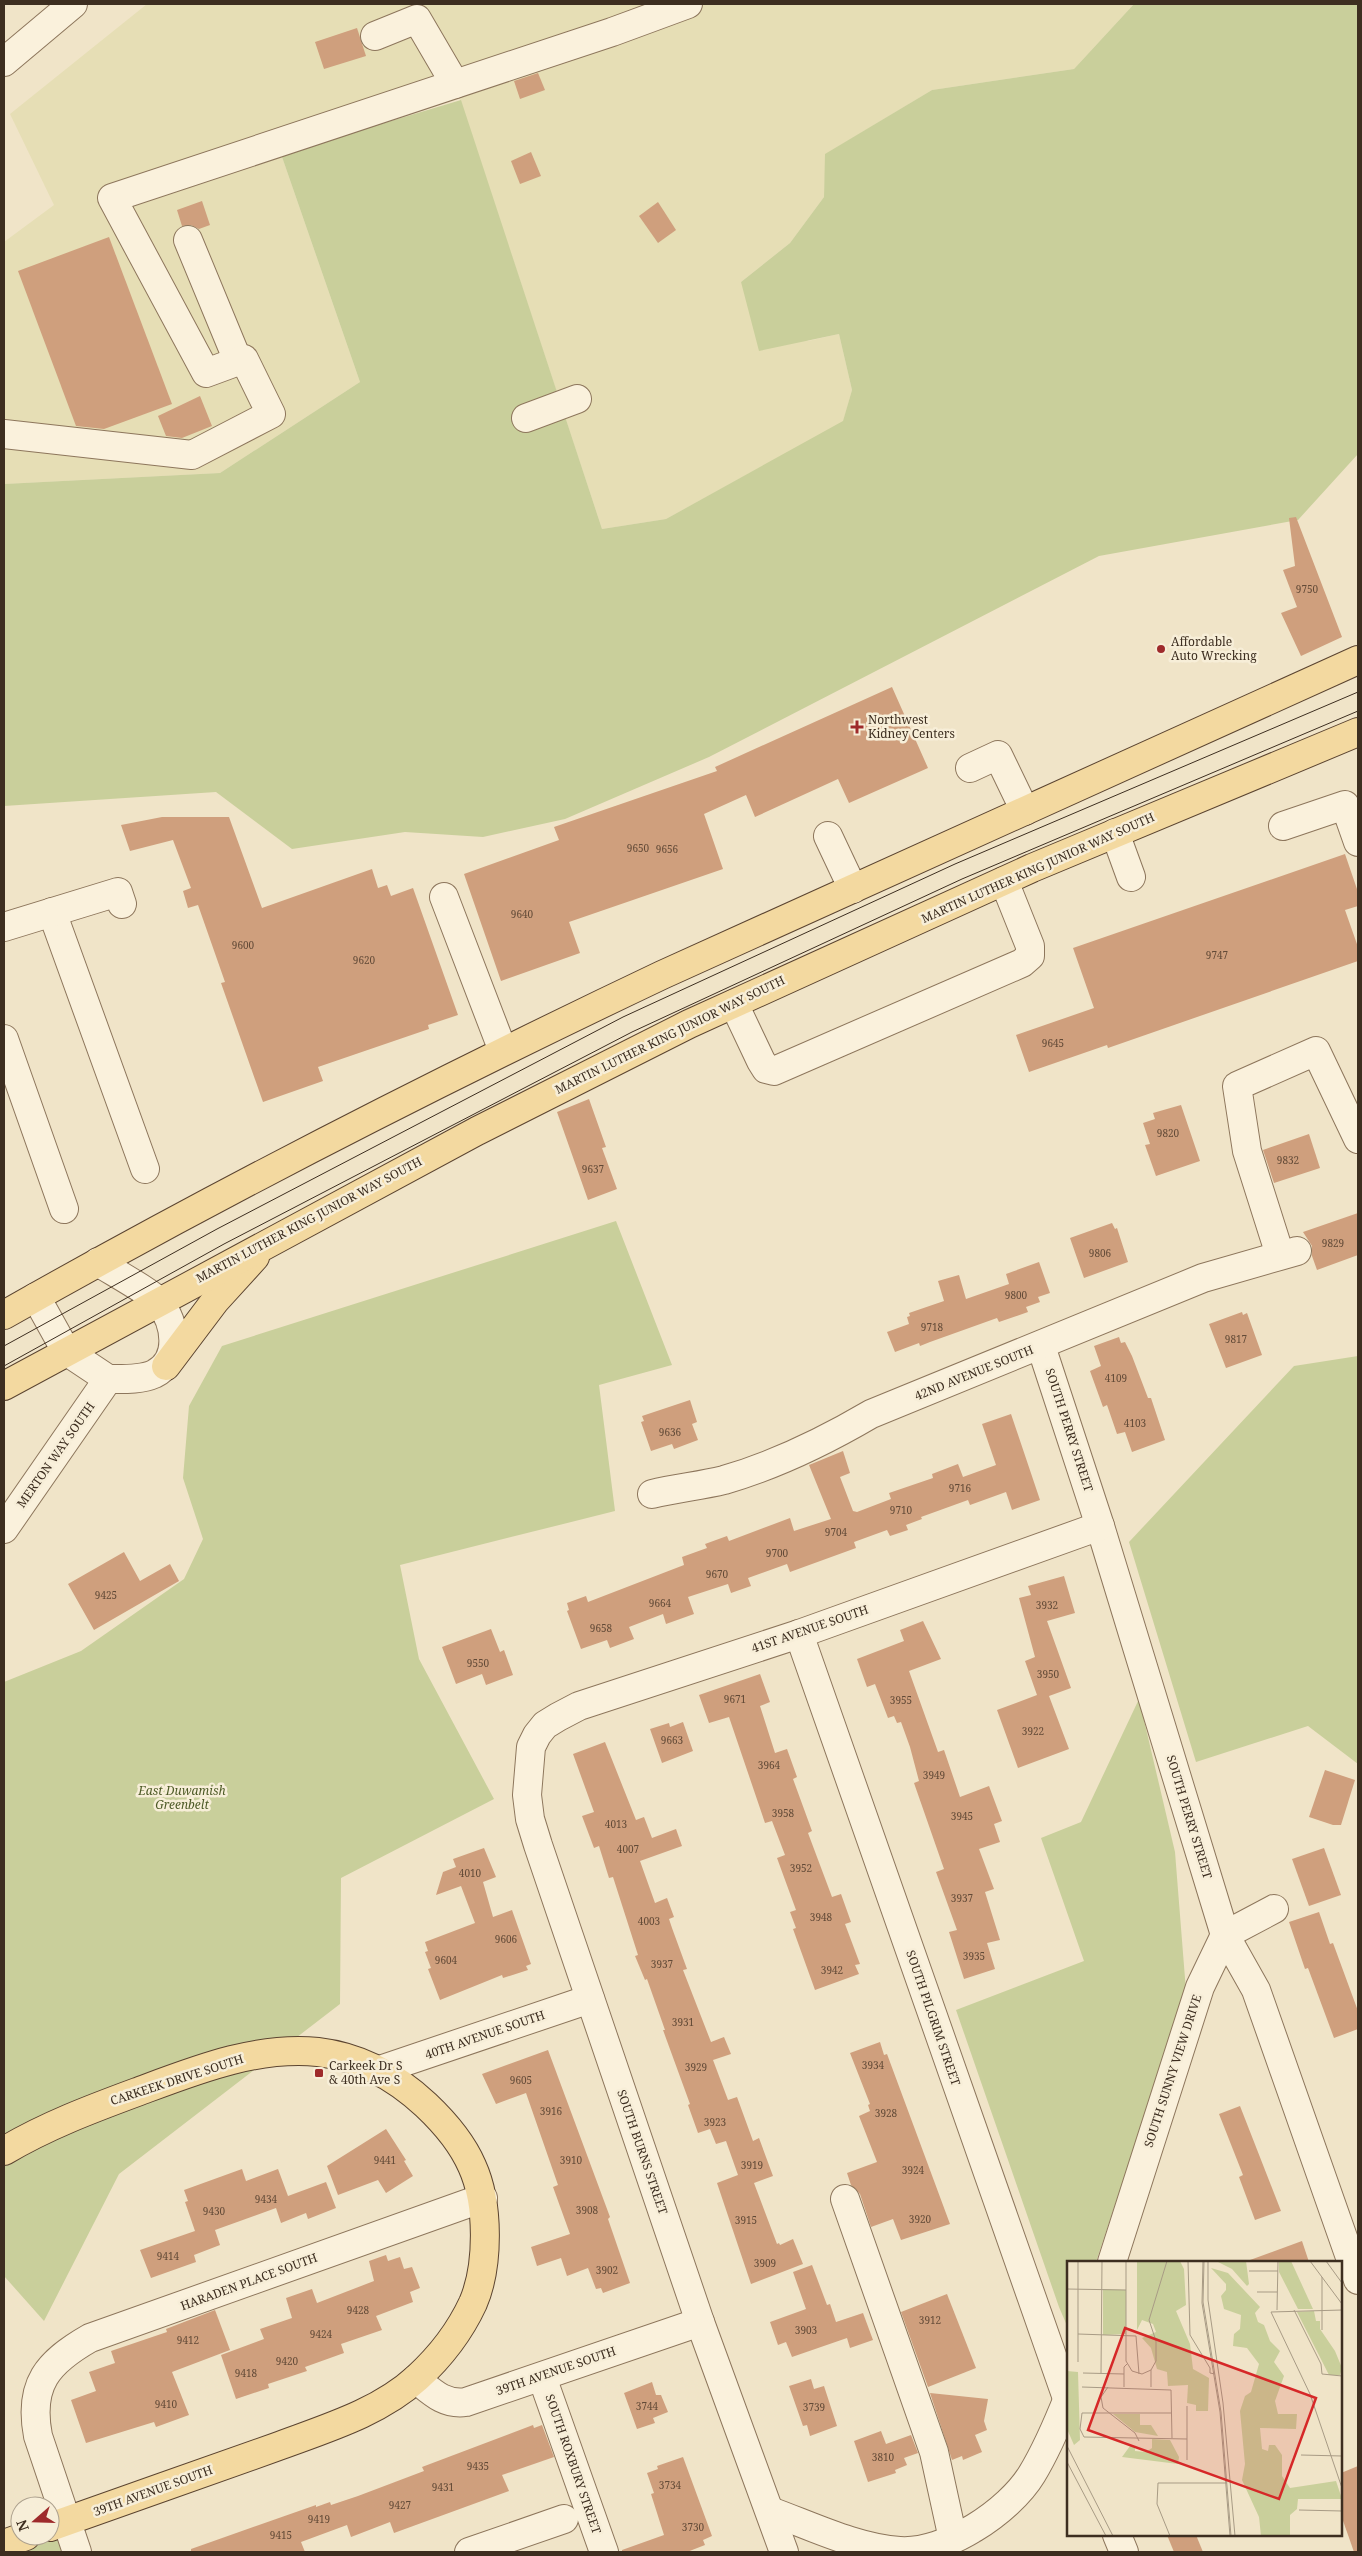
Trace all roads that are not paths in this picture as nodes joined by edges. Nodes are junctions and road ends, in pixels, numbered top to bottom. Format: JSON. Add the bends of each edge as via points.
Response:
{"nodes":[{"id":1,"x":73,"y":4,"type":"edge"},
{"id":2,"x":688,"y":4,"type":"edge"},
{"id":3,"x":375,"y":36,"type":"dead end"},
{"id":4,"x":4,"y":62,"type":"edge"},
{"id":5,"x":455,"y":84,"type":"junction"},
{"id":6,"x":188,"y":240,"type":"dead end"},
{"id":7,"x":238,"y":362,"type":"junction"},
{"id":8,"x":576,"y":399,"type":"dead end"},
{"id":9,"x":526,"y":418,"type":"dead end"},
{"id":10,"x":4,"y":434,"type":"edge"},
{"id":11,"x":1358,"y":660,"type":"edge"},
{"id":12,"x":1358,"y":732,"type":"edge"},
{"id":13,"x":970,"y":768,"type":"dead end"},
{"id":14,"x":1024,"y":811,"type":"junction"},
{"id":15,"x":1283,"y":826,"type":"dead end"},
{"id":16,"x":1115,"y":833,"type":"junction"},
{"id":17,"x":828,"y":836,"type":"dead end"},
{"id":18,"x":1358,"y":842,"type":"edge"},
{"id":19,"x":1131,"y":877,"type":"dead end"},
{"id":20,"x":1004,"y":881,"type":"junction"},
{"id":21,"x":852,"y":889,"type":"junction"},
{"id":22,"x":444,"y":897,"type":"dead end"},
{"id":23,"x":122,"y":904,"type":"dead end"},
{"id":24,"x":52,"y":912,"type":"junction"},
{"id":25,"x":4,"y":927,"type":"edge"},
{"id":26,"x":734,"y":1004,"type":"junction"},
{"id":27,"x":4,"y":1039,"type":"edge"},
{"id":28,"x":503,"y":1051,"type":"junction"},
{"id":29,"x":1358,"y":1139,"type":"edge"},
{"id":30,"x":145,"y":1169,"type":"dead end"},
{"id":31,"x":64,"y":1209,"type":"dead end"},
{"id":32,"x":268,"y":1243,"type":"junction"},
{"id":33,"x":98,"y":1262,"type":"junction"},
{"id":34,"x":36,"y":1297,"type":"junction"},
{"id":35,"x":158,"y":1301,"type":"junction"},
{"id":36,"x":4,"y":1315,"type":"edge"},
{"id":37,"x":1042,"y":1346,"type":"junction"},
{"id":38,"x":66,"y":1351,"type":"junction"},
{"id":39,"x":166,"y":1366,"type":"junction"},
{"id":40,"x":108,"y":1380,"type":"junction"},
{"id":41,"x":4,"y":1386,"type":"edge"},
{"id":42,"x":652,"y":1494,"type":"dead end"},
{"id":43,"x":1100,"y":1526,"type":"junction"},
{"id":44,"x":4,"y":1529,"type":"edge"},
{"id":45,"x":799,"y":1634,"type":"junction"},
{"id":46,"x":531,"y":1747,"type":"joint"},
{"id":47,"x":1274,"y":1909,"type":"dead end"},
{"id":48,"x":1225,"y":1935,"type":"junction"},
{"id":49,"x":590,"y":1999,"type":"junction"},
{"id":50,"x":380,"y":2070,"type":"junction"},
{"id":51,"x":4,"y":2150,"type":"edge"},
{"id":52,"x":483,"y":2198,"type":"junction"},
{"id":53,"x":845,"y":2199,"type":"dead end"},
{"id":54,"x":1112,"y":2261,"type":"edge"},
{"id":55,"x":1358,"y":2280,"type":"edge"},
{"id":56,"x":700,"y":2322,"type":"junction"},
{"id":57,"x":542,"y":2376,"type":"junction"},
{"id":58,"x":416,"y":2379,"type":"junction"},
{"id":59,"x":1067,"y":2397,"type":"edge"},
{"id":60,"x":1067,"y":2402,"type":"edge"},
{"id":61,"x":256,"y":2454,"type":"joint"},
{"id":62,"x":52,"y":2496,"type":"edge"},
{"id":63,"x":770,"y":2511,"type":"junction"},
{"id":64,"x":564,"y":2519,"type":"dead end"},
{"id":65,"x":60,"y":2523,"type":"edge"},
{"id":66,"x":60,"y":2527,"type":"edge"},
{"id":67,"x":1117,"y":2536,"type":"edge"},
{"id":68,"x":952,"y":2539,"type":"junction"},
{"id":69,"x":77,"y":2552,"type":"edge"},
{"id":70,"x":469,"y":2552,"type":"edge"},
{"id":71,"x":604,"y":2552,"type":"edge"},
{"id":72,"x":784,"y":2552,"type":"edge"},
{"id":73,"x":1124,"y":2552,"type":"edge"}],
"edges":[{"from":1,"to":4,"type":"street"},
{"from":2,"to":5,"type":"street"},
{"from":3,"to":5,"type":"street","via":[[418,19]]},
{"from":5,"to":7,"type":"street","via":[[112,198],[206,374]]},
{"from":6,"to":7,"type":"street"},
{"from":7,"to":10,"type":"street","via":[[244,359],[271,414],[192,455]]},
{"from":8,"to":9,"type":"street"},
{"from":11,"to":14,"type":"main road"},
{"from":12,"to":16,"type":"main road","name":"MARTIN LUTHER KING JUNIOR WAY SOUTH"},
{"from":13,"to":14,"type":"street","via":[[998,755]]},
{"from":14,"to":21,"type":"main road"},
{"from":15,"to":18,"type":"street","via":[[1345,804]]},
{"from":16,"to":19,"type":"street"},
{"from":16,"to":20,"type":"main road","name":"MARTIN LUTHER KING JUNIOR WAY SOUTH"},
{"from":17,"to":21,"type":"street"},
{"from":20,"to":26,"type":"main road","name":"MARTIN LUTHER KING JUNIOR WAY SOUTH"},
{"from":20,"to":26,"type":"street","via":[[1030,946],[1030,956],[1022,963],[774,1071],[766,1069],[761,1061]]},
{"from":21,"to":28,"type":"main road","via":[[662,974]]},
{"from":22,"to":28,"type":"street"},
{"from":23,"to":24,"type":"street","via":[[118,892]]},
{"from":24,"to":25,"type":"street"},
{"from":24,"to":30,"type":"street"},
{"from":26,"to":32,"type":"main road","name":"MARTIN LUTHER KING JUNIOR WAY SOUTH","via":[[564,1085]]},
{"from":27,"to":31,"type":"street"},
{"from":28,"to":33,"type":"main road"},
{"from":29,"to":37,"type":"street","name":"42ND AVENUE SOUTH","via":[[1316,1051],[1238,1086],[1247,1151],[1288,1253],[1203,1278]]},
{"from":32,"to":35,"type":"main road","name":"MARTIN LUTHER KING JUNIOR WAY SOUTH"},
{"from":32,"to":39,"type":"main road","via":[[214,1301]]},
{"from":33,"to":34,"type":"main road"},
{"from":33,"to":35,"type":"street"},
{"from":34,"to":36,"type":"main road"},
{"from":34,"to":38,"type":"street"},
{"from":35,"to":38,"type":"main road","name":"MARTIN LUTHER KING JUNIOR WAY SOUTH"},
{"from":35,"to":39,"type":"street","via":[[170,1321],[174,1338],[173,1352]]},
{"from":37,"to":42,"type":"street","name":"42ND AVENUE SOUTH","via":[[871,1414],[833,1437],[786,1458],[725,1480]]},
{"from":37,"to":43,"type":"street","name":"SOUTH PERRY STREET"},
{"from":38,"to":40,"type":"street"},
{"from":38,"to":41,"type":"main road","name":"MARTIN LUTHER KING JUNIOR WAY SOUTH"},
{"from":39,"to":40,"type":"street","via":[[152,1375]]},
{"from":40,"to":44,"type":"street","name":"MERTON WAY SOUTH"},
{"from":43,"to":45,"type":"street","name":"41ST AVENUE SOUTH"},
{"from":43,"to":48,"type":"street","name":"SOUTH PERRY STREET"},
{"from":45,"to":46,"type":"street","name":"41ST AVENUE SOUTH","via":[[578,1706],[545,1725]]},
{"from":45,"to":59,"type":"street","name":"SOUTH PILGRIM STREET"},
{"from":46,"to":49,"type":"street","name":"SOUTH BURNS STREET","via":[[528,1771],[530,1819]]},
{"from":47,"to":48,"type":"street"},
{"from":48,"to":54,"type":"street","name":"SOUTH SUNNY VIEW DRIVE","via":[[1200,1987]]},
{"from":48,"to":55,"type":"street","name":"SOUTH PERRY STREET","via":[[1256,1990]]},
{"from":49,"to":50,"type":"street","name":"40TH AVENUE SOUTH"},
{"from":49,"to":56,"type":"street","name":"SOUTH BURNS STREET"},
{"from":50,"to":51,"type":"main road","name":"CARKEEK DRIVE SOUTH","via":[[349,2058],[320,2052],[260,2053],[226,2061],[71,2116]]},
{"from":50,"to":52,"type":"main road","name":"CARKEEK DRIVE SOUTH","via":[[408,2088],[454,2135],[472,2165]]},
{"from":52,"to":58,"type":"main road","name":"CARKEEK DRIVE SOUTH","via":[[482,2264],[474,2300],[458,2331]]},
{"from":52,"to":62,"type":"street","name":"HARADEN PLACE SOUTH","via":[[90,2338],[55,2361],[43,2378],[34,2417]]},
{"from":53,"to":68,"type":"street","via":[[934,2452]]},
{"from":56,"to":57,"type":"street","name":"39TH AVENUE SOUTH"},
{"from":56,"to":63,"type":"street","name":"SOUTH BURNS STREET"},
{"from":57,"to":58,"type":"street","name":"39TH AVENUE SOUTH","via":[[457,2403],[438,2398]]},
{"from":57,"to":71,"type":"street","name":"SOUTH ROXBURY STREET"},
{"from":58,"to":61,"type":"main road","name":"CARKEEK DRIVE SOUTH","via":[[356,2415]]},
{"from":60,"to":68,"type":"street","via":[[1032,2474],[1008,2502],[987,2519]]},
{"from":61,"to":65,"type":"main road","name":"39TH AVENUE SOUTH"},
{"from":63,"to":68,"type":"street","via":[[854,2541],[898,2551],[917,2551]]},
{"from":63,"to":72,"type":"street","name":"SOUTH BURNS STREET"},
{"from":64,"to":70,"type":"street"},
{"from":66,"to":69,"type":"street","name":"HARADEN PLACE SOUTH"},
{"from":67,"to":73,"type":"street"}]}
